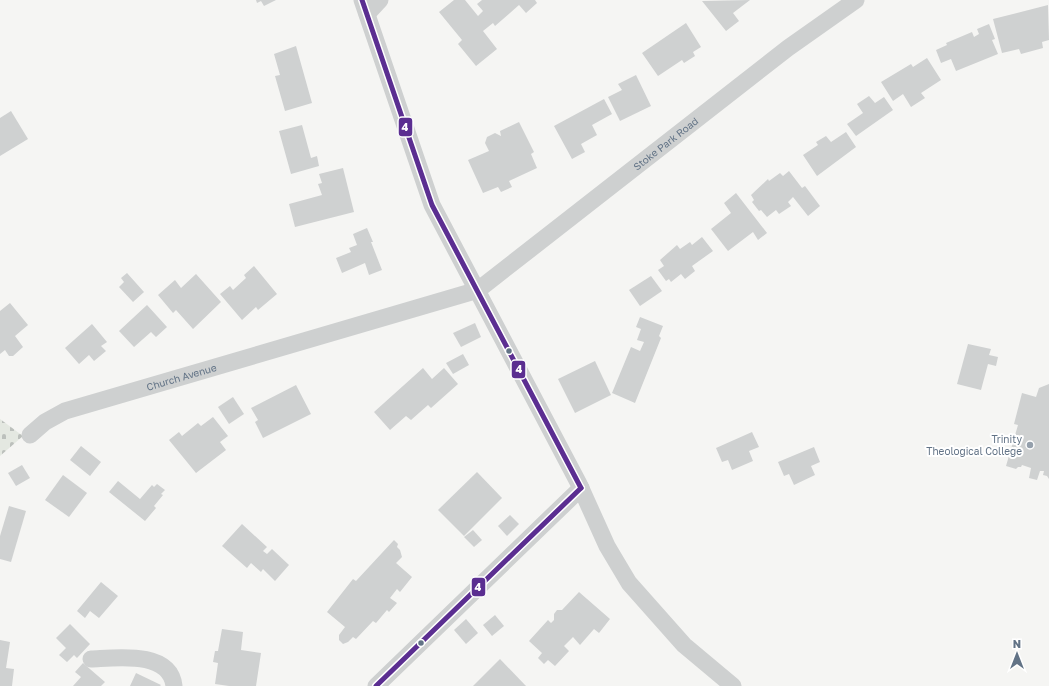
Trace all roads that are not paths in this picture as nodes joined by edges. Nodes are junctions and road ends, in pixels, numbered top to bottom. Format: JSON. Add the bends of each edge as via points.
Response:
{"nodes":[{"id":1,"x":380,"y":0,"type":"edge"},
{"id":2,"x":856,"y":0,"type":"edge"},
{"id":3,"x":365,"y":7,"type":"edge"},
{"id":4,"x":478,"y":290,"type":"junction"},
{"id":5,"x":30,"y":435,"type":"dead end"},
{"id":6,"x":581,"y":488,"type":"junction"},
{"id":7,"x":91,"y":659,"type":"dead end"},
{"id":8,"x":174,"y":686,"type":"edge"},
{"id":9,"x":376,"y":686,"type":"edge"},
{"id":10,"x":733,"y":686,"type":"edge"}],
"edges":[{"from":1,"to":3,"type":"street"},
{"from":2,"to":4,"type":"street","name":"Stoke Park Road","via":[[788,48]]},
{"from":3,"to":4,"type":"street","via":[[432,205]]},
{"from":4,"to":5,"type":"street","name":"Church Avenue","via":[[65,411],[45,422]]},
{"from":4,"to":6,"type":"street"},
{"from":6,"to":9,"type":"street"},
{"from":6,"to":10,"type":"street","via":[[606,546],[629,583],[684,645]]},
{"from":7,"to":8,"type":"street","via":[[136,657],[160,664],[170,673]]}]}
